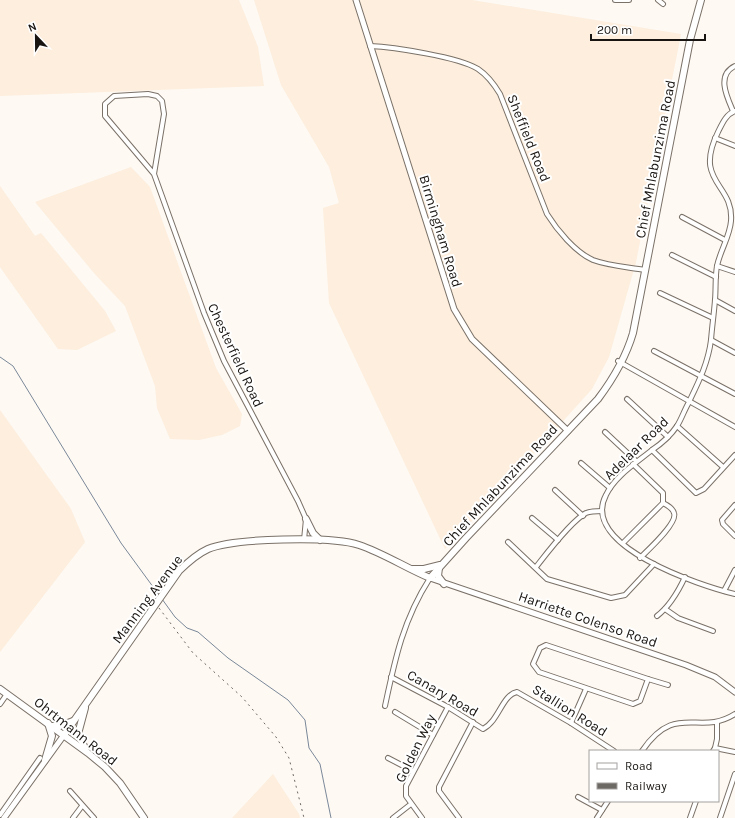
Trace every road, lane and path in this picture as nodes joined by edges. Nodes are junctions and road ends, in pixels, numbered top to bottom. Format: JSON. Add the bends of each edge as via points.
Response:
{"nodes":[{"id":1,"x":356,"y":0,"type":"edge"},
{"id":2,"x":615,"y":0,"type":"edge"},
{"id":3,"x":629,"y":0,"type":"edge"},
{"id":4,"x":658,"y":0,"type":"edge"},
{"id":5,"x":701,"y":0,"type":"edge"},
{"id":6,"x":663,"y":4,"type":"dead end"},
{"id":7,"x":370,"y":46,"type":"junction"},
{"id":8,"x":735,"y":66,"type":"edge"},
{"id":9,"x":734,"y":111,"type":"edge"},
{"id":10,"x":715,"y":138,"type":"junction"},
{"id":11,"x":735,"y":146,"type":"edge"},
{"id":12,"x":154,"y":174,"type":"junction"},
{"id":13,"x":682,"y":217,"type":"dead end"},
{"id":14,"x":725,"y":240,"type":"junction"},
{"id":15,"x":672,"y":255,"type":"dead end"},
{"id":16,"x":717,"y":266,"type":"junction"},
{"id":17,"x":645,"y":270,"type":"junction"},
{"id":18,"x":735,"y":272,"type":"edge"},
{"id":19,"x":716,"y":277,"type":"junction"},
{"id":20,"x":660,"y":293,"type":"dead end"},
{"id":21,"x":715,"y":300,"type":"junction"},
{"id":22,"x":735,"y":311,"type":"edge"},
{"id":23,"x":713,"y":318,"type":"junction"},
{"id":24,"x":711,"y":340,"type":"junction"},
{"id":25,"x":654,"y":352,"type":"dead end"},
{"id":26,"x":735,"y":353,"type":"edge"},
{"id":27,"x":619,"y":362,"type":"junction"},
{"id":28,"x":702,"y":377,"type":"junction"},
{"id":29,"x":735,"y":394,"type":"edge"},
{"id":30,"x":627,"y":399,"type":"dead end"},
{"id":31,"x":689,"y":401,"type":"junction"},
{"id":32,"x":677,"y":426,"type":"junction"},
{"id":33,"x":735,"y":427,"type":"edge"},
{"id":34,"x":568,"y":431,"type":"junction"},
{"id":35,"x":605,"y":432,"type":"dead end"},
{"id":36,"x":668,"y":437,"type":"junction"},
{"id":37,"x":652,"y":450,"type":"junction"},
{"id":38,"x":735,"y":455,"type":"edge"},
{"id":39,"x":581,"y":463,"type":"dead end"},
{"id":40,"x":635,"y":463,"type":"junction"},
{"id":41,"x":723,"y":467,"type":"junction"},
{"id":42,"x":610,"y":488,"type":"junction"},
{"id":43,"x":555,"y":490,"type":"dead end"},
{"id":44,"x":663,"y":503,"type":"junction"},
{"id":45,"x":735,"y":505,"type":"edge"},
{"id":46,"x":602,"y":511,"type":"junction"},
{"id":47,"x":582,"y":516,"type":"junction"},
{"id":48,"x":532,"y":518,"type":"dead end"},
{"id":49,"x":306,"y":519,"type":"junction"},
{"id":50,"x":735,"y":536,"type":"edge"},
{"id":51,"x":304,"y":540,"type":"junction"},
{"id":52,"x":320,"y":540,"type":"junction"},
{"id":53,"x":558,"y":540,"type":"junction"},
{"id":54,"x":508,"y":542,"type":"dead end"},
{"id":55,"x":622,"y":543,"type":"junction"},
{"id":56,"x":640,"y":558,"type":"junction"},
{"id":57,"x":654,"y":564,"type":"junction"},
{"id":58,"x":440,"y":565,"type":"junction"},
{"id":59,"x":536,"y":567,"type":"junction"},
{"id":60,"x":408,"y":569,"type":"junction"},
{"id":61,"x":735,"y":570,"type":"edge"},
{"id":62,"x":685,"y":577,"type":"junction"},
{"id":63,"x":430,"y":578,"type":"junction"},
{"id":64,"x":444,"y":584,"type":"junction"},
{"id":65,"x":724,"y":591,"type":"junction"},
{"id":66,"x":735,"y":594,"type":"edge"},
{"id":67,"x":665,"y":610,"type":"junction"},
{"id":68,"x":657,"y":616,"type":"dead end"},
{"id":69,"x":713,"y":631,"type":"dead end"},
{"id":70,"x":392,"y":677,"type":"junction"},
{"id":71,"x":648,"y":679,"type":"junction"},
{"id":72,"x":668,"y":685,"type":"dead end"},
{"id":73,"x":0,"y":689,"type":"edge"},
{"id":74,"x":586,"y":689,"type":"junction"},
{"id":75,"x":735,"y":692,"type":"edge"},
{"id":76,"x":7,"y":694,"type":"junction"},
{"id":77,"x":87,"y":700,"type":"junction"},
{"id":78,"x":0,"y":704,"type":"edge"},
{"id":79,"x":385,"y":706,"type":"dead end"},
{"id":80,"x":448,"y":707,"type":"junction"},
{"id":81,"x":395,"y":712,"type":"dead end"},
{"id":82,"x":735,"y":714,"type":"edge"},
{"id":83,"x":74,"y":720,"type":"junction"},
{"id":84,"x":473,"y":722,"type":"junction"},
{"id":85,"x":717,"y":722,"type":"junction"},
{"id":86,"x":571,"y":723,"type":"junction"},
{"id":87,"x":50,"y":725,"type":"junction"},
{"id":88,"x":483,"y":729,"type":"joint"},
{"id":89,"x":64,"y":735,"type":"junction"},
{"id":90,"x":433,"y":735,"type":"junction"},
{"id":91,"x":612,"y":750,"type":"edge"},
{"id":92,"x":643,"y":750,"type":"edge"},
{"id":93,"x":714,"y":750,"type":"edge"},
{"id":94,"x":719,"y":750,"type":"edge"},
{"id":95,"x":735,"y":752,"type":"edge"},
{"id":96,"x":88,"y":753,"type":"junction"},
{"id":97,"x":388,"y":758,"type":"dead end"},
{"id":98,"x":42,"y":759,"type":"junction"},
{"id":99,"x":413,"y":771,"type":"junction"},
{"id":100,"x":735,"y":774,"type":"edge"},
{"id":101,"x":70,"y":790,"type":"dead end"},
{"id":102,"x":578,"y":797,"type":"dead end"},
{"id":103,"x":607,"y":802,"type":"edge"},
{"id":104,"x":696,"y":802,"type":"edge"},
{"id":105,"x":411,"y":804,"type":"junction"},
{"id":106,"x":82,"y":806,"type":"junction"},
{"id":107,"x":602,"y":810,"type":"junction"},
{"id":108,"x":0,"y":815,"type":"edge"},
{"id":109,"x":457,"y":817,"type":"edge"},
{"id":110,"x":4,"y":818,"type":"edge"},
{"id":111,"x":73,"y":818,"type":"edge"},
{"id":112,"x":94,"y":818,"type":"edge"},
{"id":113,"x":144,"y":818,"type":"edge"},
{"id":114,"x":393,"y":818,"type":"edge"},
{"id":115,"x":422,"y":818,"type":"edge"},
{"id":116,"x":596,"y":818,"type":"edge"},
{"id":117,"x":690,"y":818,"type":"edge"},
{"id":118,"x":720,"y":818,"type":"edge"}],
"edges":[{"from":1,"to":7,"type":"street","name":"Birmingham Road"},
{"from":2,"to":3,"type":"street"},
{"from":4,"to":6,"type":"street"},
{"from":5,"to":17,"type":"main road","name":"Chief Mhlabunzima Road","via":[[690,40]]},
{"from":7,"to":17,"type":"street","name":"Sheffield Road","via":[[458,61],[481,70],[500,94],[551,221],[583,255],[602,263]]},
{"from":7,"to":34,"type":"street","name":"Birmingham Road","via":[[454,309],[472,339]]},
{"from":8,"to":9,"type":"street","via":[[727,74],[724,83]]},
{"from":9,"to":10,"type":"street","name":"Adelaar Road","via":[[723,122]]},
{"from":10,"to":11,"type":"street"},
{"from":10,"to":14,"type":"street","name":"Adelaar Road","via":[[709,155],[709,166],[731,212],[731,222]]},
{"from":12,"to":12,"type":"street","name":"Chesterfield Road","via":[[164,114],[162,101],[157,96],[148,94],[114,96],[105,104],[105,116]]},
{"from":12,"to":49,"type":"street","name":"Chesterfield Road","via":[[224,361]]},
{"from":13,"to":14,"type":"street"},
{"from":14,"to":16,"type":"street","name":"Adelaar Road"},
{"from":15,"to":19,"type":"street"},
{"from":16,"to":18,"type":"street"},
{"from":16,"to":19,"type":"street","name":"Adelaar Road"},
{"from":17,"to":27,"type":"main road","name":"Chief Mhlabunzima Road","via":[[634,324]]},
{"from":19,"to":21,"type":"street","name":"Adelaar Road"},
{"from":20,"to":23,"type":"street"},
{"from":21,"to":22,"type":"street"},
{"from":21,"to":23,"type":"street","name":"Adelaar Road"},
{"from":23,"to":24,"type":"street","name":"Adelaar Road"},
{"from":24,"to":26,"type":"street"},
{"from":24,"to":28,"type":"street","name":"Adelaar Road"},
{"from":25,"to":28,"type":"street"},
{"from":27,"to":31,"type":"street"},
{"from":27,"to":34,"type":"main road","name":"Chief Mhlabunzima Road","via":[[588,409]]},
{"from":28,"to":29,"type":"street"},
{"from":28,"to":31,"type":"street","name":"Adelaar Road"},
{"from":30,"to":36,"type":"street"},
{"from":31,"to":32,"type":"street","name":"Adelaar Road"},
{"from":31,"to":33,"type":"street"},
{"from":32,"to":36,"type":"street","name":"Adelaar Road"},
{"from":32,"to":41,"type":"street"},
{"from":34,"to":58,"type":"main road","name":"Chief Mhlabunzima Road"},
{"from":35,"to":40,"type":"street"},
{"from":36,"to":37,"type":"street","name":"Adelaar Road"},
{"from":37,"to":40,"type":"street","name":"Adelaar Road"},
{"from":37,"to":41,"type":"street","via":[[696,493],[704,489]]},
{"from":38,"to":41,"type":"street"},
{"from":39,"to":42,"type":"street"},
{"from":40,"to":42,"type":"street","name":"Adelaar Road"},
{"from":40,"to":44,"type":"street","via":[[664,494]]},
{"from":42,"to":46,"type":"street","name":"Adelaar Road"},
{"from":43,"to":47,"type":"street"},
{"from":44,"to":55,"type":"street"},
{"from":44,"to":56,"type":"street","via":[[674,511],[674,519]]},
{"from":45,"to":50,"type":"street","via":[[723,517],[722,522]]},
{"from":46,"to":47,"type":"street","via":[[593,511]]},
{"from":46,"to":55,"type":"street","via":[[606,526]]},
{"from":47,"to":53,"type":"street"},
{"from":48,"to":53,"type":"street"},
{"from":49,"to":51,"type":"street","name":"Chesterfield Road"},
{"from":49,"to":52,"type":"main road"},
{"from":51,"to":52,"type":"main road","name":"Manning Avenue"},
{"from":51,"to":77,"type":"main road","name":"Manning Avenue","via":[[228,543],[209,549],[190,560],[179,571]]},
{"from":52,"to":60,"type":"main road","name":"Manning Avenue","via":[[338,540],[359,545]]},
{"from":53,"to":59,"type":"street"},
{"from":54,"to":59,"type":"street"},
{"from":55,"to":56,"type":"street"},
{"from":56,"to":57,"type":"street"},
{"from":57,"to":59,"type":"street","via":[[625,595],[611,598],[551,580]]},
{"from":57,"to":62,"type":"street"},
{"from":58,"to":60,"type":"main road"},
{"from":58,"to":63,"type":"main road","name":"Chief Mhlabunzima Road"},
{"from":58,"to":64,"type":"main road","via":[[438,576]]},
{"from":60,"to":63,"type":"main road","name":"Manning Avenue"},
{"from":61,"to":65,"type":"street"},
{"from":62,"to":65,"type":"street"},
{"from":62,"to":67,"type":"street"},
{"from":63,"to":64,"type":"street","name":"Harriette Colenso Road"},
{"from":63,"to":70,"type":"street","via":[[406,625],[397,650]]},
{"from":64,"to":75,"type":"street","name":"Harriette Colenso Road","via":[[686,665],[715,677]]},
{"from":65,"to":66,"type":"street"},
{"from":67,"to":68,"type":"street"},
{"from":67,"to":69,"type":"street","via":[[678,618]]},
{"from":70,"to":79,"type":"street"},
{"from":70,"to":80,"type":"street","name":"Canary Road"},
{"from":71,"to":72,"type":"street"},
{"from":71,"to":74,"type":"street","via":[[637,704]]},
{"from":71,"to":74,"type":"street","via":[[546,645],[540,648],[533,664],[539,672]]},
{"from":73,"to":76,"type":"main road","name":"Ohrtmann Road"},
{"from":74,"to":86,"type":"street"},
{"from":76,"to":78,"type":"street"},
{"from":76,"to":87,"type":"main road","name":"Ohrtmann Road"},
{"from":77,"to":83,"type":"main road","name":"Manning Avenue"},
{"from":77,"to":96,"type":"main road","via":[[78,734]]},
{"from":80,"to":84,"type":"street","name":"Canary Road"},
{"from":80,"to":90,"type":"street","name":"Golden Way"},
{"from":81,"to":90,"type":"street"},
{"from":82,"to":85,"type":"street"},
{"from":83,"to":87,"type":"main road","via":[[64,725]]},
{"from":83,"to":89,"type":"main road","name":"Manning Avenue"},
{"from":84,"to":88,"type":"street","name":"Canary Road"},
{"from":84,"to":109,"type":"street","via":[[439,787],[439,791]]},
{"from":85,"to":92,"type":"street","via":[[674,723],[656,734]]},
{"from":85,"to":93,"type":"street"},
{"from":86,"to":88,"type":"street","name":"Stallion Road","via":[[517,692],[509,696],[494,721]]},
{"from":86,"to":91,"type":"street","name":"Stallion Road"},
{"from":87,"to":89,"type":"main road","name":"Ohrtmann Road"},
{"from":87,"to":98,"type":"main road","via":[[52,736]]},
{"from":89,"to":96,"type":"main road","name":"Ohrtmann Road"},
{"from":89,"to":98,"type":"street","name":"Manning Avenue"},
{"from":90,"to":99,"type":"street","name":"Golden Way"},
{"from":94,"to":95,"type":"street"},
{"from":96,"to":113,"type":"main road","name":"Ohrtmann Road","via":[[120,783]]},
{"from":97,"to":99,"type":"street"},
{"from":98,"to":108,"type":"street","name":"Manning Avenue"},
{"from":98,"to":110,"type":"street","name":"Manning Avenue"},
{"from":99,"to":105,"type":"street","name":"Golden Way","via":[[405,791]]},
{"from":100,"to":118,"type":"street"},
{"from":101,"to":106,"type":"street"},
{"from":102,"to":107,"type":"street"},
{"from":103,"to":107,"type":"street"},
{"from":104,"to":117,"type":"street"},
{"from":105,"to":114,"type":"street"},
{"from":105,"to":115,"type":"street","name":"Golden Way"},
{"from":106,"to":111,"type":"street"},
{"from":106,"to":112,"type":"street"},
{"from":107,"to":116,"type":"street"}]}
